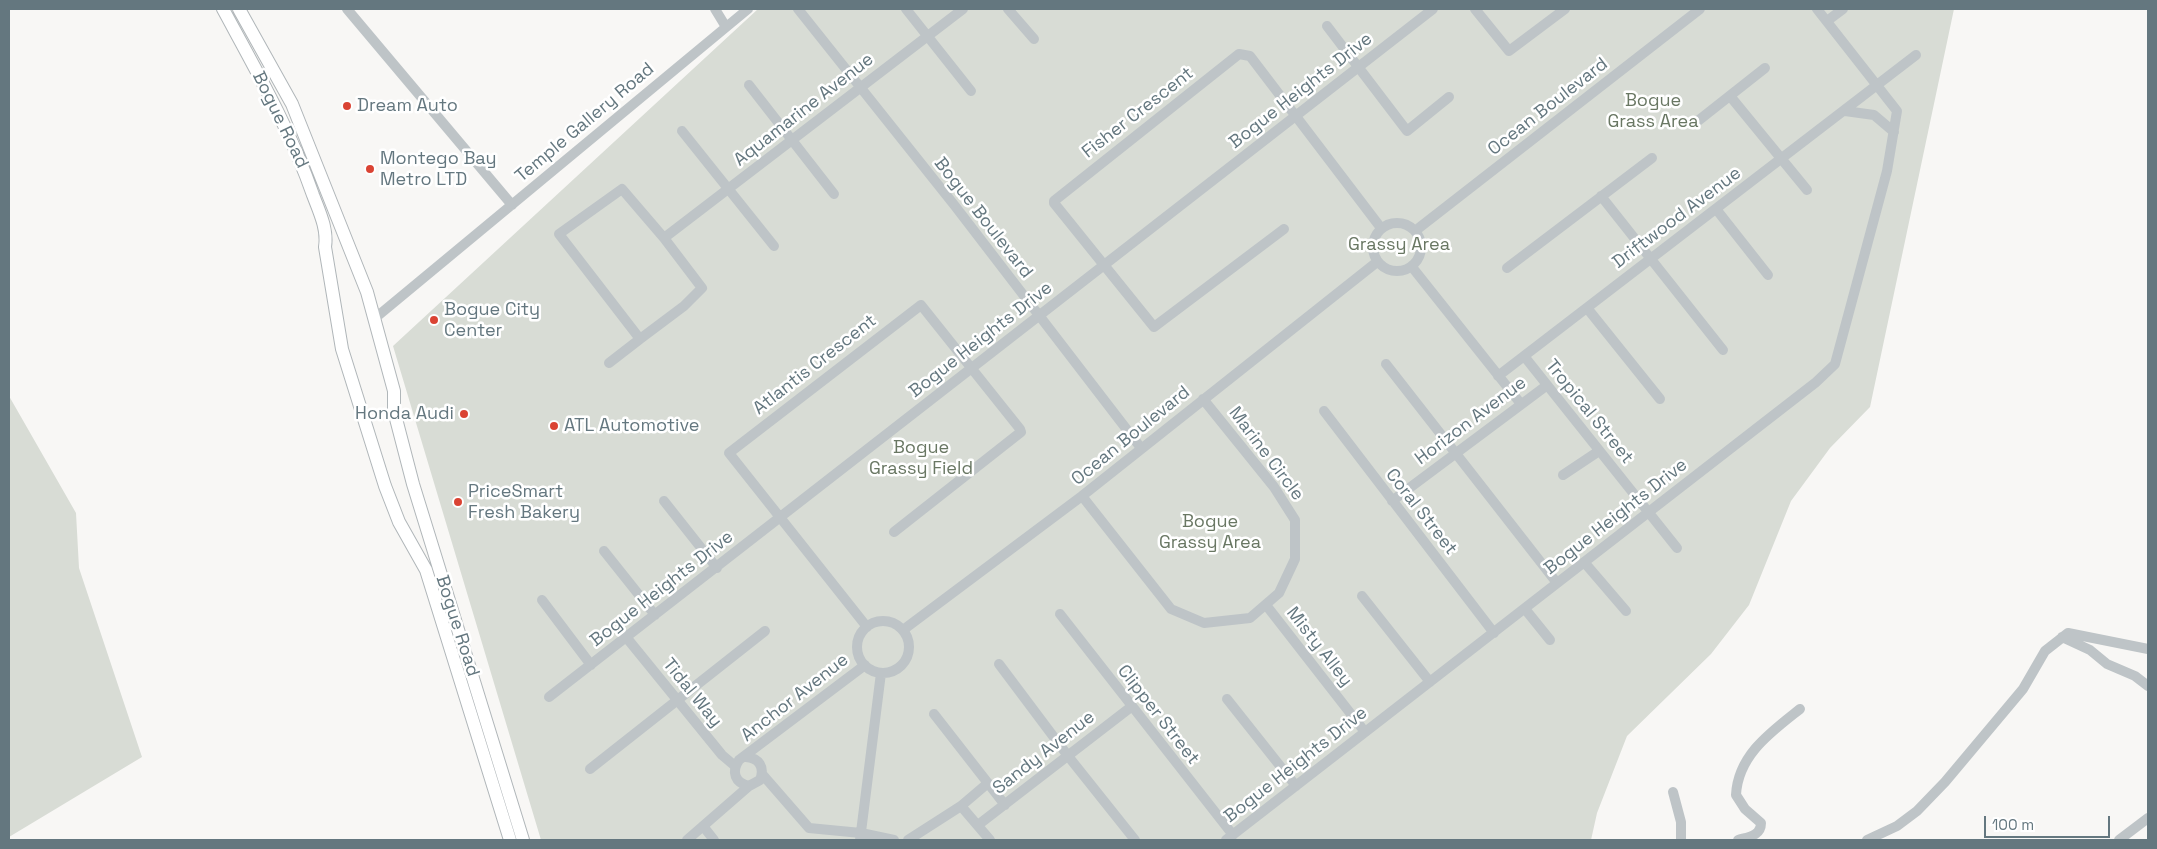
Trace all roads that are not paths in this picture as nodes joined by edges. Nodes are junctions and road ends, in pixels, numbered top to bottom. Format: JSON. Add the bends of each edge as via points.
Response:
{"nodes":[{"id":1,"x":223,"y":9,"type":"edge"},
{"id":2,"x":239,"y":9,"type":"edge"},
{"id":3,"x":346,"y":9,"type":"edge"},
{"id":4,"x":715,"y":9,"type":"edge"},
{"id":5,"x":748,"y":9,"type":"edge"},
{"id":6,"x":798,"y":9,"type":"edge"},
{"id":7,"x":906,"y":9,"type":"edge"},
{"id":8,"x":963,"y":9,"type":"edge"},
{"id":9,"x":1008,"y":9,"type":"edge"},
{"id":10,"x":1415,"y":9,"type":"edge"},
{"id":11,"x":1433,"y":9,"type":"edge"},
{"id":12,"x":1476,"y":9,"type":"edge"},
{"id":13,"x":1565,"y":9,"type":"edge"},
{"id":14,"x":1700,"y":9,"type":"edge"},
{"id":15,"x":1817,"y":9,"type":"edge"},
{"id":16,"x":1843,"y":9,"type":"edge"},
{"id":17,"x":1422,"y":18,"type":"junction"},
{"id":18,"x":1827,"y":21,"type":"junction"},
{"id":19,"x":1327,"y":26,"type":"dead end"},
{"id":20,"x":726,"y":27,"type":"junction"},
{"id":21,"x":927,"y":37,"type":"junction"},
{"id":22,"x":1034,"y":39,"type":"dead end"},
{"id":23,"x":1916,"y":55,"type":"dead end"},
{"id":24,"x":1358,"y":67,"type":"junction"},
{"id":25,"x":1764,"y":68,"type":"dead end"},
{"id":26,"x":749,"y":85,"type":"dead end"},
{"id":27,"x":1876,"y":86,"type":"junction"},
{"id":28,"x":859,"y":87,"type":"junction"},
{"id":29,"x":971,"y":91,"type":"dead end"},
{"id":30,"x":1730,"y":96,"type":"junction"},
{"id":31,"x":1449,"y":97,"type":"dead end"},
{"id":32,"x":1845,"y":111,"type":"junction"},
{"id":33,"x":1295,"y":115,"type":"junction"},
{"id":34,"x":1694,"y":124,"type":"dead end"},
{"id":35,"x":682,"y":131,"type":"dead end"},
{"id":36,"x":1894,"y":132,"type":"junction"},
{"id":37,"x":791,"y":139,"type":"junction"},
{"id":38,"x":1652,"y":158,"type":"dead end"},
{"id":39,"x":1782,"y":158,"type":"junction"},
{"id":40,"x":729,"y":189,"type":"junction"},
{"id":41,"x":1807,"y":190,"type":"dead end"},
{"id":42,"x":834,"y":194,"type":"dead end"},
{"id":43,"x":1601,"y":196,"type":"junction"},
{"id":44,"x":512,"y":204,"type":"junction"},
{"id":45,"x":1716,"y":209,"type":"junction"},
{"id":46,"x":1381,"y":228,"type":"junction"},
{"id":47,"x":1284,"y":229,"type":"dead end"},
{"id":48,"x":1416,"y":232,"type":"junction"},
{"id":49,"x":664,"y":238,"type":"junction"},
{"id":50,"x":774,"y":246,"type":"dead end"},
{"id":51,"x":1651,"y":259,"type":"junction"},
{"id":52,"x":1377,"y":262,"type":"junction"},
{"id":53,"x":1104,"y":264,"type":"junction"},
{"id":54,"x":1412,"y":267,"type":"junction"},
{"id":55,"x":1507,"y":268,"type":"dead end"},
{"id":56,"x":1768,"y":275,"type":"dead end"},
{"id":57,"x":1587,"y":308,"type":"junction"},
{"id":58,"x":1039,"y":316,"type":"junction"},
{"id":59,"x":374,"y":319,"type":"junction"},
{"id":60,"x":640,"y":339,"type":"junction"},
{"id":61,"x":1723,"y":350,"type":"dead end"},
{"id":62,"x":1524,"y":356,"type":"junction"},
{"id":63,"x":609,"y":363,"type":"dead end"},
{"id":64,"x":1386,"y":364,"type":"dead end"},
{"id":65,"x":971,"y":370,"type":"junction"},
{"id":66,"x":1498,"y":376,"type":"junction"},
{"id":67,"x":1546,"y":386,"type":"junction"},
{"id":68,"x":1203,"y":399,"type":"junction"},
{"id":69,"x":1660,"y":399,"type":"dead end"},
{"id":70,"x":1521,"y":404,"type":"junction"},
{"id":71,"x":1324,"y":411,"type":"dead end"},
{"id":72,"x":1141,"y":448,"type":"junction"},
{"id":73,"x":1599,"y":451,"type":"junction"},
{"id":74,"x":1456,"y":453,"type":"junction"},
{"id":75,"x":1563,"y":475,"type":"dead end"},
{"id":76,"x":1082,"y":496,"type":"junction"},
{"id":77,"x":664,"y":501,"type":"dead end"},
{"id":78,"x":1392,"y":501,"type":"junction"},
{"id":79,"x":1648,"y":512,"type":"junction"},
{"id":80,"x":780,"y":516,"type":"junction"},
{"id":81,"x":894,"y":532,"type":"dead end"},
{"id":82,"x":1677,"y":548,"type":"dead end"},
{"id":83,"x":604,"y":551,"type":"dead end"},
{"id":84,"x":1584,"y":562,"type":"junction"},
{"id":85,"x":717,"y":568,"type":"junction"},
{"id":86,"x":1557,"y":583,"type":"junction"},
{"id":87,"x":1362,"y":596,"type":"dead end"},
{"id":88,"x":542,"y":600,"type":"dead end"},
{"id":89,"x":1266,"y":604,"type":"junction"},
{"id":90,"x":1524,"y":609,"type":"junction"},
{"id":91,"x":1626,"y":611,"type":"dead end"},
{"id":92,"x":1060,"y":614,"type":"dead end"},
{"id":93,"x":656,"y":615,"type":"junction"},
{"id":94,"x":867,"y":627,"type":"junction"},
{"id":95,"x":903,"y":630,"type":"junction"},
{"id":96,"x":764,"y":631,"type":"dead end"},
{"id":97,"x":1494,"y":632,"type":"junction"},
{"id":98,"x":2062,"y":637,"type":"junction"},
{"id":99,"x":626,"y":638,"type":"junction"},
{"id":100,"x":1550,"y":640,"type":"dead end"},
{"id":101,"x":2148,"y":649,"type":"edge"},
{"id":102,"x":591,"y":664,"type":"junction"},
{"id":103,"x":999,"y":664,"type":"dead end"},
{"id":104,"x":865,"y":665,"type":"junction"},
{"id":105,"x":881,"y":672,"type":"junction"},
{"id":106,"x":1430,"y":682,"type":"junction"},
{"id":107,"x":2148,"y":686,"type":"edge"},
{"id":108,"x":550,"y":697,"type":"dead end"},
{"id":109,"x":1227,"y":698,"type":"dead end"},
{"id":110,"x":677,"y":700,"type":"junction"},
{"id":111,"x":1131,"y":707,"type":"junction"},
{"id":112,"x":1800,"y":709,"type":"dead end"},
{"id":113,"x":934,"y":714,"type":"dead end"},
{"id":114,"x":1365,"y":732,"type":"junction"},
{"id":115,"x":1068,"y":756,"type":"junction"},
{"id":116,"x":746,"y":757,"type":"junction"},
{"id":117,"x":735,"y":766,"type":"junction"},
{"id":118,"x":590,"y":769,"type":"dead end"},
{"id":119,"x":762,"y":774,"type":"junction"},
{"id":120,"x":988,"y":783,"type":"junction"},
{"id":121,"x":749,"y":786,"type":"junction"},
{"id":122,"x":1296,"y":786,"type":"junction"},
{"id":123,"x":1673,"y":792,"type":"dead end"},
{"id":124,"x":1005,"y":805,"type":"junction"},
{"id":125,"x":961,"y":806,"type":"junction"},
{"id":126,"x":2148,"y":818,"type":"edge"},
{"id":127,"x":978,"y":825,"type":"junction"},
{"id":128,"x":703,"y":826,"type":"junction"},
{"id":129,"x":860,"y":837,"type":"edge"},
{"id":130,"x":1229,"y":838,"type":"edge"},
{"id":131,"x":510,"y":840,"type":"edge"},
{"id":132,"x":522,"y":840,"type":"edge"},
{"id":133,"x":687,"y":840,"type":"edge"},
{"id":134,"x":714,"y":840,"type":"edge"},
{"id":135,"x":894,"y":840,"type":"edge"},
{"id":136,"x":908,"y":840,"type":"edge"},
{"id":137,"x":990,"y":840,"type":"edge"},
{"id":138,"x":1135,"y":840,"type":"edge"},
{"id":139,"x":1681,"y":840,"type":"edge"},
{"id":140,"x":1738,"y":840,"type":"edge"},
{"id":141,"x":1867,"y":840,"type":"edge"},
{"id":142,"x":2119,"y":840,"type":"edge"}],
"edges":[{"from":1,"to":131,"type":"main road","name":"Bogue Road","via":[[299,154],[327,236],[326,255],[342,349],[385,486],[426,570]]},
{"from":2,"to":59,"type":"main road","name":"Bogue Road","via":[[292,104],[367,292]]},
{"from":3,"to":44,"type":"street"},
{"from":4,"to":20,"type":"street"},
{"from":5,"to":20,"type":"street","name":"Temple Gallery Road"},
{"from":6,"to":28,"type":"street","name":"Bogue Boulevard"},
{"from":7,"to":21,"type":"street"},
{"from":8,"to":21,"type":"street","name":"Aquamarine Avenue"},
{"from":9,"to":22,"type":"street"},
{"from":10,"to":17,"type":"street"},
{"from":11,"to":17,"type":"street","name":"Bogue Heights Drive"},
{"from":12,"to":13,"type":"street","via":[[1509,51]]},
{"from":14,"to":48,"type":"street","name":"Ocean Boulevard"},
{"from":15,"to":18,"type":"street","name":"Bogue Heights Drive"},
{"from":16,"to":18,"type":"street"},
{"from":17,"to":24,"type":"street","name":"Bogue Heights Drive"},
{"from":18,"to":27,"type":"street","name":"Bogue Heights Drive"},
{"from":19,"to":24,"type":"street"},
{"from":20,"to":44,"type":"street","name":"Temple Gallery Road"},
{"from":21,"to":28,"type":"street","name":"Aquamarine Avenue"},
{"from":21,"to":29,"type":"street"},
{"from":23,"to":27,"type":"street","name":"Driftwood Avenue"},
{"from":24,"to":31,"type":"street","via":[[1407,130]]},
{"from":24,"to":33,"type":"street","name":"Bogue Heights Drive"},
{"from":25,"to":30,"type":"street"},
{"from":26,"to":37,"type":"street"},
{"from":27,"to":32,"type":"street","name":"Driftwood Avenue"},
{"from":27,"to":36,"type":"street","name":"Bogue Heights Drive","via":[[1897,111]]},
{"from":28,"to":37,"type":"street","name":"Aquamarine Avenue"},
{"from":28,"to":58,"type":"street","name":"Bogue Boulevard"},
{"from":30,"to":34,"type":"street"},
{"from":30,"to":39,"type":"street"},
{"from":32,"to":36,"type":"street","via":[[1874,116]]},
{"from":32,"to":39,"type":"street","name":"Driftwood Avenue"},
{"from":33,"to":46,"type":"street"},
{"from":33,"to":53,"type":"street","name":"Bogue Heights Drive"},
{"from":33,"to":53,"type":"street","name":"Fisher Crescent","via":[[1250,56],[1239,54],[1054,201]]},
{"from":35,"to":40,"type":"street"},
{"from":36,"to":79,"type":"street","name":"Bogue Heights Drive","via":[[1887,171],[1835,364]]},
{"from":37,"to":40,"type":"street","name":"Aquamarine Avenue"},
{"from":37,"to":42,"type":"street"},
{"from":38,"to":43,"type":"street"},
{"from":39,"to":41,"type":"street"},
{"from":39,"to":45,"type":"street","name":"Driftwood Avenue"},
{"from":40,"to":49,"type":"street","name":"Aquamarine Avenue"},
{"from":40,"to":50,"type":"street"},
{"from":43,"to":51,"type":"street"},
{"from":43,"to":55,"type":"street"},
{"from":44,"to":59,"type":"street","name":"Temple Gallery Road"},
{"from":45,"to":51,"type":"street","name":"Driftwood Avenue"},
{"from":45,"to":56,"type":"street"},
{"from":46,"to":48,"type":"street","via":[[1388,224],[1403,224]]},
{"from":46,"to":52,"type":"street","via":[[1372,248]]},
{"from":47,"to":53,"type":"street","via":[[1154,327]]},
{"from":48,"to":54,"type":"street","via":[[1421,246]]},
{"from":49,"to":60,"type":"street","via":[[702,288]]},
{"from":49,"to":60,"type":"street","via":[[622,189],[559,234]]},
{"from":51,"to":57,"type":"street","name":"Driftwood Avenue"},
{"from":51,"to":61,"type":"street"},
{"from":52,"to":54,"type":"street","via":[[1389,271]]},
{"from":52,"to":68,"type":"street","name":"Ocean Boulevard"},
{"from":53,"to":58,"type":"street","name":"Bogue Heights Drive"},
{"from":54,"to":66,"type":"street"},
{"from":57,"to":62,"type":"street","name":"Driftwood Avenue"},
{"from":57,"to":69,"type":"street"},
{"from":58,"to":65,"type":"street","name":"Bogue Heights Drive"},
{"from":58,"to":72,"type":"street","name":"Bogue Boulevard"},
{"from":59,"to":132,"type":"main road","name":"Bogue Road","via":[[394,391],[394,411],[429,539]]},
{"from":60,"to":63,"type":"street"},
{"from":62,"to":66,"type":"street","name":"Driftwood Avenue"},
{"from":62,"to":67,"type":"street","name":"Tropical Street"},
{"from":64,"to":74,"type":"street"},
{"from":65,"to":80,"type":"street","name":"Bogue Heights Drive"},
{"from":65,"to":80,"type":"street","name":"Atlantis Crescent","via":[[919,306],[729,452]]},
{"from":65,"to":81,"type":"street","via":[[1021,432]]},
{"from":66,"to":70,"type":"street"},
{"from":67,"to":70,"type":"street","name":"Horizon Avenue"},
{"from":67,"to":73,"type":"street","name":"Tropical Street"},
{"from":68,"to":72,"type":"street","name":"Ocean Boulevard"},
{"from":68,"to":89,"type":"street","name":"Marine Circle","via":[[1274,487],[1295,520],[1295,560],[1279,593]]},
{"from":70,"to":74,"type":"street","name":"Horizon Avenue"},
{"from":71,"to":78,"type":"street","name":"Coral Street"},
{"from":72,"to":76,"type":"street","name":"Ocean Boulevard"},
{"from":73,"to":75,"type":"street"},
{"from":73,"to":79,"type":"street","name":"Tropical Street"},
{"from":74,"to":78,"type":"street","name":"Horizon Avenue"},
{"from":74,"to":86,"type":"street"},
{"from":76,"to":89,"type":"street","name":"Marine Circle","via":[[1171,609],[1204,623],[1250,618]]},
{"from":76,"to":95,"type":"street","name":"Ocean Boulevard"},
{"from":77,"to":85,"type":"street"},
{"from":78,"to":97,"type":"street","name":"Coral Street"},
{"from":79,"to":82,"type":"street","name":"Tropical Street"},
{"from":79,"to":84,"type":"street","name":"Bogue Heights Drive"},
{"from":80,"to":85,"type":"street","name":"Bogue Heights Drive"},
{"from":80,"to":94,"type":"street"},
{"from":83,"to":93,"type":"street"},
{"from":84,"to":86,"type":"street","name":"Bogue Heights Drive"},
{"from":84,"to":91,"type":"street"},
{"from":85,"to":93,"type":"street","name":"Bogue Heights Drive"},
{"from":86,"to":90,"type":"street","name":"Bogue Heights Drive"},
{"from":87,"to":106,"type":"street"},
{"from":88,"to":102,"type":"street"},
{"from":89,"to":114,"type":"street","name":"Misty Alley"},
{"from":90,"to":97,"type":"street","name":"Bogue Heights Drive"},
{"from":90,"to":100,"type":"street"},
{"from":92,"to":111,"type":"street","name":"Clipper Street"},
{"from":93,"to":99,"type":"street","name":"Bogue Heights Drive"},
{"from":94,"to":95,"type":"street","via":[[882,621]]},
{"from":94,"to":104,"type":"street","via":[[858,641],[858,650]]},
{"from":95,"to":105,"type":"street","via":[[908,638],[908,655],[897,668]]},
{"from":96,"to":110,"type":"street"},
{"from":97,"to":106,"type":"street","name":"Bogue Heights Drive"},
{"from":98,"to":101,"type":"street","via":[[2068,633]]},
{"from":98,"to":107,"type":"street","via":[[2090,650],[2107,664],[2135,676]]},
{"from":98,"to":141,"type":"street","via":[[2045,652],[2023,689],[1945,782],[1897,826]]},
{"from":99,"to":102,"type":"street","name":"Bogue Heights Drive"},
{"from":99,"to":110,"type":"street","name":"Tidal Way"},
{"from":102,"to":108,"type":"street","name":"Bogue Heights Drive"},
{"from":103,"to":115,"type":"street"},
{"from":104,"to":105,"type":"street"},
{"from":104,"to":116,"type":"street","name":"Anchor Avenue"},
{"from":105,"to":129,"type":"street"},
{"from":106,"to":114,"type":"street","name":"Bogue Heights Drive"},
{"from":109,"to":122,"type":"street"},
{"from":110,"to":117,"type":"street","name":"Tidal Way","via":[[722,755]]},
{"from":110,"to":118,"type":"street"},
{"from":111,"to":115,"type":"street","name":"Sandy Avenue"},
{"from":111,"to":130,"type":"street","name":"Clipper Street"},
{"from":112,"to":140,"type":"street","via":[[1751,753],[1740,773],[1736,795],[1745,809],[1761,823],[1761,828],[1758,833]]},
{"from":113,"to":120,"type":"street"},
{"from":114,"to":122,"type":"street","name":"Bogue Heights Drive"},
{"from":115,"to":124,"type":"street","name":"Sandy Avenue"},
{"from":115,"to":138,"type":"street"},
{"from":116,"to":117,"type":"street"},
{"from":116,"to":119,"type":"street","via":[[759,762]]},
{"from":117,"to":121,"type":"street","via":[[736,780]]},
{"from":119,"to":121,"type":"street","via":[[757,783]]},
{"from":119,"to":129,"type":"street","via":[[809,828]]},
{"from":120,"to":124,"type":"street"},
{"from":120,"to":125,"type":"street"},
{"from":121,"to":128,"type":"street"},
{"from":122,"to":130,"type":"street","name":"Bogue Heights Drive"},
{"from":123,"to":139,"type":"street","via":[[1681,822]]},
{"from":124,"to":127,"type":"street","name":"Sandy Avenue"},
{"from":125,"to":127,"type":"street"},
{"from":125,"to":136,"type":"street"},
{"from":126,"to":142,"type":"street"},
{"from":127,"to":137,"type":"street"},
{"from":128,"to":133,"type":"street"},
{"from":128,"to":134,"type":"street"},
{"from":129,"to":135,"type":"street"}]}
